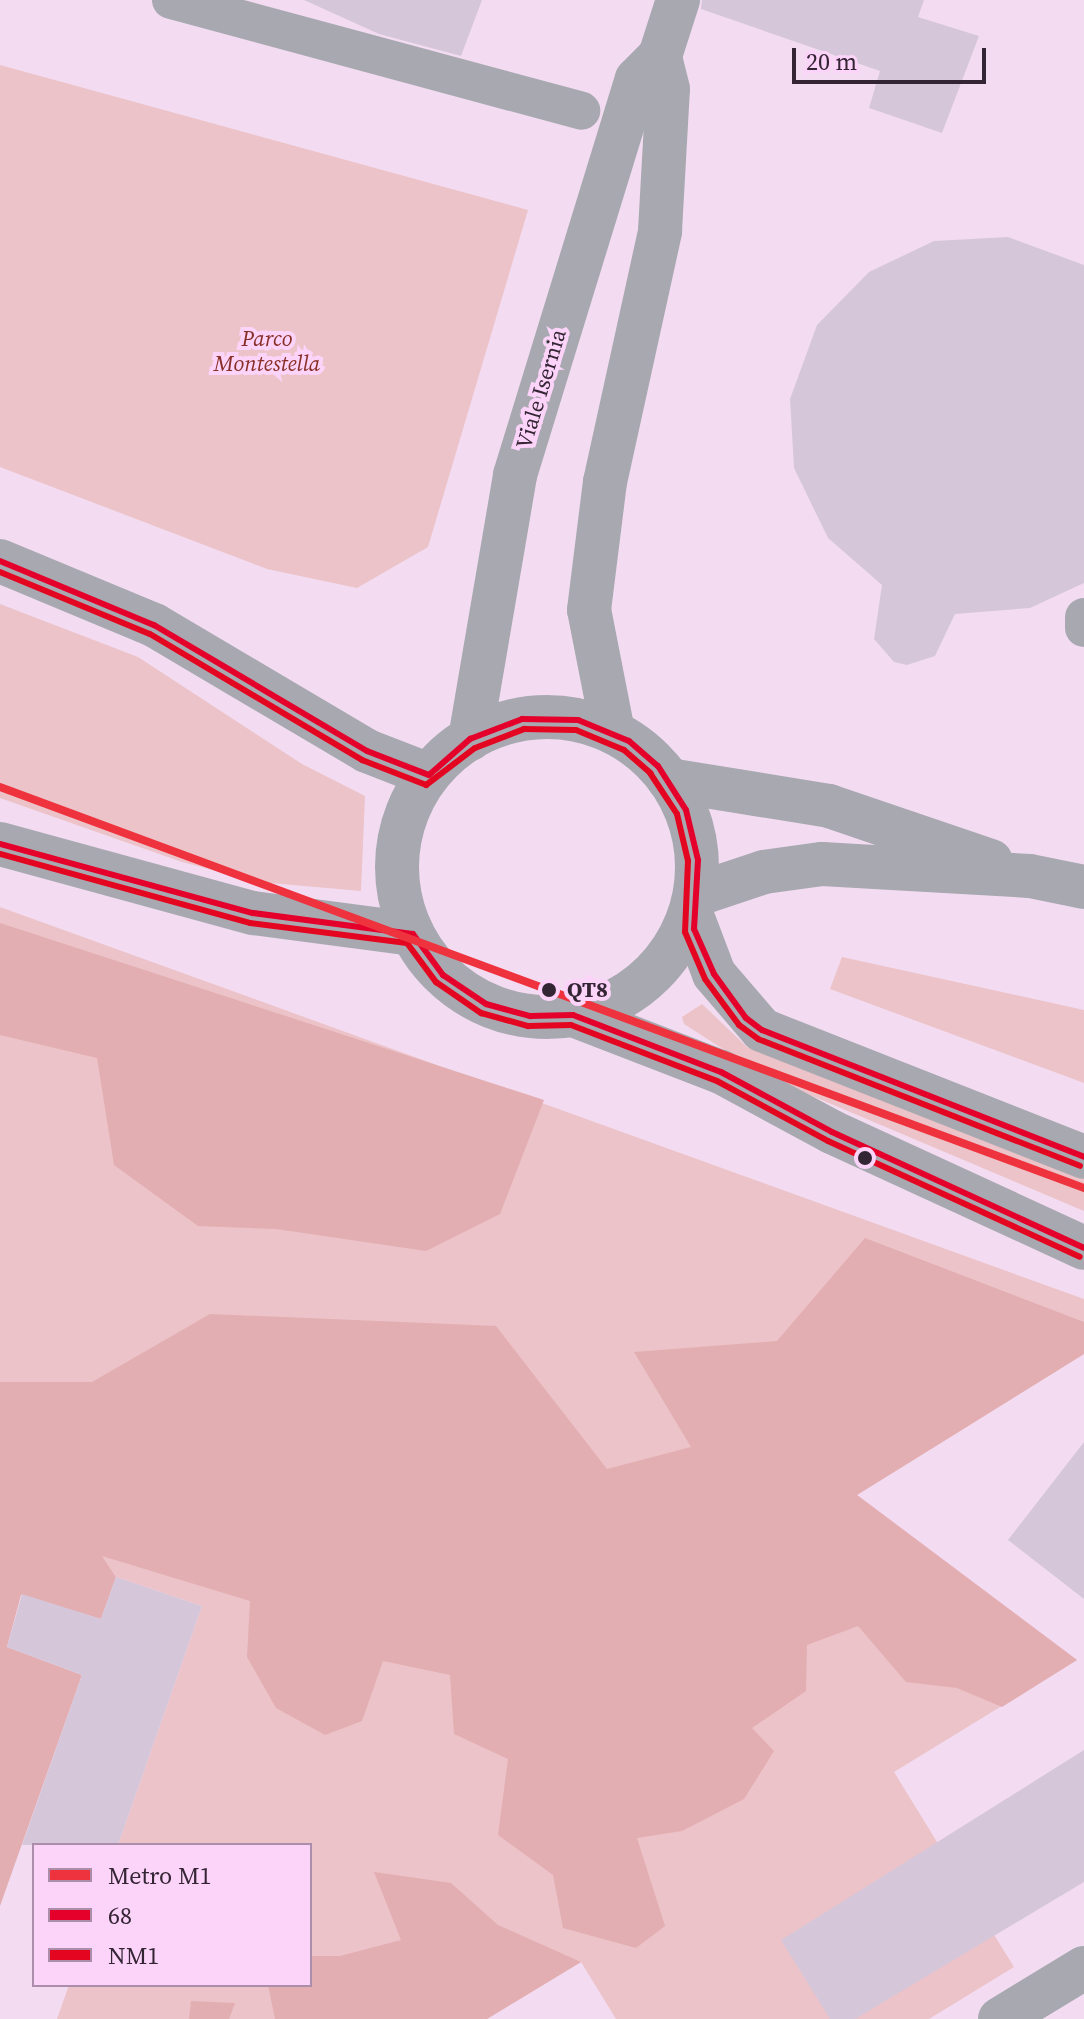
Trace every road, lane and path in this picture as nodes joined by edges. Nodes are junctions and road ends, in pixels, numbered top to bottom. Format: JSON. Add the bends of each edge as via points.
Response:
{"nodes":[{"id":1,"x":171,"y":0,"type":"edge"},
{"id":2,"x":678,"y":0,"type":"edge"},
{"id":3,"x":660,"y":56,"type":"junction"},
{"id":4,"x":581,"y":111,"type":"dead end"},
{"id":5,"x":0,"y":561,"type":"edge"},
{"id":6,"x":1084,"y":617,"type":"edge"},
{"id":7,"x":1084,"y":628,"type":"edge"},
{"id":8,"x":613,"y":732,"type":"junction"},
{"id":9,"x":470,"y":739,"type":"junction"},
{"id":10,"x":429,"y":775,"type":"junction"},
{"id":11,"x":669,"y":780,"type":"junction"},
{"id":12,"x":0,"y":844,"type":"edge"},
{"id":13,"x":1030,"y":876,"type":"junction"},
{"id":14,"x":1084,"y":887,"type":"edge"},
{"id":15,"x":693,"y":904,"type":"junction"},
{"id":16,"x":413,"y":934,"type":"junction"},
{"id":17,"x":573,"y":1015,"type":"junction"},
{"id":18,"x":1084,"y":1157,"type":"edge"},
{"id":19,"x":1084,"y":1248,"type":"edge"},
{"id":20,"x":1084,"y":1968,"type":"edge"},
{"id":21,"x":1000,"y":2019,"type":"edge"}],
"edges":[{"from":1,"to":4,"type":"lane"},
{"from":2,"to":3,"type":"street","name":"Viale Isernia"},
{"from":3,"to":8,"type":"street","name":"Viale Isernia","via":[[668,89],[660,231],[605,482],[589,610]]},
{"from":3,"to":9,"type":"street","name":"Viale Isernia","via":[[637,79],[515,475]]},
{"from":5,"to":10,"type":"street","via":[[154,625],[367,751]]},
{"from":6,"to":7,"type":"lane"},
{"from":8,"to":9,"type":"street","via":[[541,717]]},
{"from":8,"to":11,"type":"street"},
{"from":9,"to":10,"type":"street"},
{"from":10,"to":16,"type":"street","via":[[404,820],[397,852],[398,886]]},
{"from":11,"to":13,"type":"street","via":[[829,806],[918,832]]},
{"from":11,"to":15,"type":"street","via":[[696,843]]},
{"from":12,"to":16,"type":"street","via":[[253,913]]},
{"from":13,"to":14,"type":"street"},
{"from":13,"to":15,"type":"street","via":[[822,864],[764,872]]},
{"from":15,"to":17,"type":"street","via":[[665,962],[639,987]]},
{"from":15,"to":18,"type":"street","via":[[718,982],[762,1030]]},
{"from":16,"to":17,"type":"street","via":[[432,963],[470,996],[515,1014]]},
{"from":17,"to":19,"type":"street","via":[[721,1072],[832,1132]]},
{"from":20,"to":21,"type":"street"}]}
